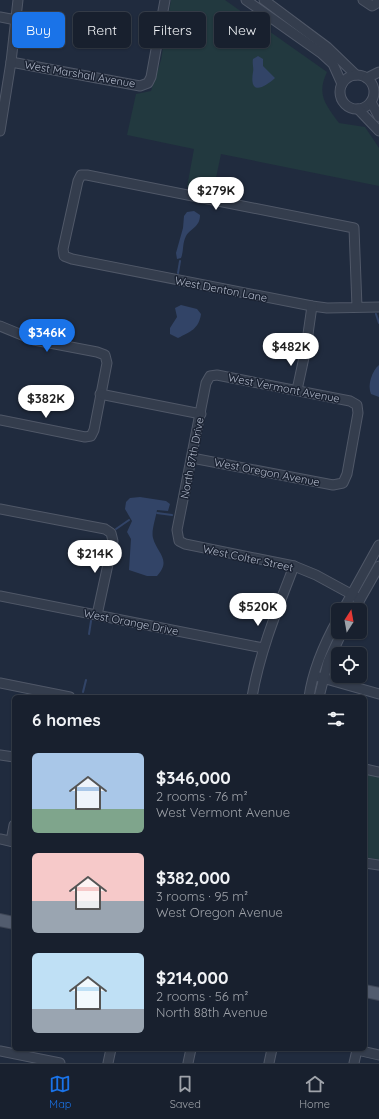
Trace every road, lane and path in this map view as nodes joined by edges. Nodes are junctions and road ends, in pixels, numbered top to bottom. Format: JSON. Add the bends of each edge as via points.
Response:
{"nodes":[{"id":1,"x":18,"y":0,"type":"edge"},
{"id":2,"x":165,"y":0,"type":"edge"},
{"id":3,"x":246,"y":0,"type":"edge"},
{"id":4,"x":264,"y":0,"type":"edge"},
{"id":5,"x":363,"y":0,"type":"edge"},
{"id":6,"x":376,"y":4,"type":"edge"},
{"id":7,"x":17,"y":12,"type":"edge"},
{"id":8,"x":0,"y":17,"type":"edge"},
{"id":9,"x":12,"y":19,"type":"edge"},
{"id":10,"x":13,"y":48,"type":"edge"},
{"id":11,"x":12,"y":62,"type":"junction"},
{"id":12,"x":379,"y":72,"type":"edge"},
{"id":13,"x":356,"y":75,"type":"junction"},
{"id":14,"x":366,"y":78,"type":"junction"},
{"id":15,"x":342,"y":84,"type":"junction"},
{"id":16,"x":377,"y":88,"type":"edge"},
{"id":17,"x":371,"y":102,"type":"junction"},
{"id":18,"x":3,"y":106,"type":"edge"},
{"id":19,"x":358,"y":109,"type":"junction"},
{"id":20,"x":379,"y":117,"type":"edge"},
{"id":21,"x":0,"y":131,"type":"edge"},
{"id":22,"x":379,"y":131,"type":"edge"},
{"id":23,"x":312,"y":306,"type":"junction"},
{"id":24,"x":357,"y":307,"type":"junction"},
{"id":25,"x":379,"y":307,"type":"edge"},
{"id":26,"x":1,"y":330,"type":"edge"},
{"id":27,"x":210,"y":376,"type":"joint"},
{"id":28,"x":297,"y":390,"type":"junction"},
{"id":29,"x":100,"y":394,"type":"junction"},
{"id":30,"x":200,"y":414,"type":"junction"},
{"id":31,"x":0,"y":420,"type":"edge"},
{"id":32,"x":192,"y":458,"type":"junction"},
{"id":33,"x":343,"y":483,"type":"joint"},
{"id":34,"x":0,"y":509,"type":"edge"},
{"id":35,"x":179,"y":541,"type":"joint"},
{"id":36,"x":379,"y":545,"type":"edge"},
{"id":37,"x":294,"y":566,"type":"junction"},
{"id":38,"x":379,"y":566,"type":"edge"},
{"id":39,"x":352,"y":595,"type":"junction"},
{"id":40,"x":0,"y":598,"type":"edge"},
{"id":41,"x":360,"y":599,"type":"junction"},
{"id":42,"x":347,"y":603,"type":"edge"},
{"id":43,"x":358,"y":603,"type":"edge"},
{"id":44,"x":97,"y":615,"type":"junction"},
{"id":45,"x":331,"y":632,"type":"edge"},
{"id":46,"x":339,"y":639,"type":"edge"},
{"id":47,"x":263,"y":648,"type":"junction"},
{"id":48,"x":313,"y":676,"type":"junction"},
{"id":49,"x":323,"y":678,"type":"junction"},
{"id":50,"x":0,"y":683,"type":"edge"},
{"id":51,"x":379,"y":694,"type":"edge"},
{"id":52,"x":60,"y":695,"type":"edge"},
{"id":53,"x":252,"y":695,"type":"edge"},
{"id":54,"x":309,"y":695,"type":"edge"},
{"id":55,"x":319,"y":695,"type":"edge"},
{"id":56,"x":0,"y":755,"type":"edge"},
{"id":57,"x":12,"y":757,"type":"edge"},
{"id":58,"x":367,"y":769,"type":"edge"},
{"id":59,"x":379,"y":772,"type":"edge"},
{"id":60,"x":0,"y":839,"type":"edge"},
{"id":61,"x":12,"y":842,"type":"edge"},
{"id":62,"x":367,"y":863,"type":"edge"},
{"id":63,"x":379,"y":865,"type":"edge"},
{"id":64,"x":0,"y":920,"type":"edge"},
{"id":65,"x":12,"y":923,"type":"edge"},
{"id":66,"x":367,"y":991,"type":"edge"},
{"id":67,"x":379,"y":994,"type":"edge"},
{"id":68,"x":0,"y":1051,"type":"edge"},
{"id":69,"x":111,"y":1051,"type":"edge"},
{"id":70,"x":191,"y":1051,"type":"edge"},
{"id":71,"x":272,"y":1051,"type":"edge"},
{"id":72,"x":357,"y":1051,"type":"edge"},
{"id":73,"x":362,"y":1051,"type":"edge"},
{"id":74,"x":28,"y":1053,"type":"edge"},
{"id":75,"x":379,"y":1054,"type":"edge"},
{"id":76,"x":60,"y":1063,"type":"edge"},
{"id":77,"x":108,"y":1063,"type":"edge"},
{"id":78,"x":188,"y":1063,"type":"edge"},
{"id":79,"x":269,"y":1063,"type":"edge"},
{"id":80,"x":354,"y":1063,"type":"edge"}],
"edges":[{"from":1,"to":7,"type":"street"},
{"from":2,"to":11,"type":"street","name":"West Marshall Avenue","via":[[148,83],[140,86]]},
{"from":3,"to":15,"type":"street","via":[[321,53],[333,64]]},
{"from":4,"to":13,"type":"street","via":[[327,47]]},
{"from":5,"to":6,"type":"street"},
{"from":8,"to":9,"type":"street"},
{"from":10,"to":11,"type":"street"},
{"from":11,"to":18,"type":"street"},
{"from":12,"to":14,"type":"street"},
{"from":13,"to":14,"type":"street"},
{"from":13,"to":15,"type":"street"},
{"from":14,"to":16,"type":"street"},
{"from":15,"to":19,"type":"street","via":[[342,100],[348,107]]},
{"from":16,"to":17,"type":"street"},
{"from":17,"to":19,"type":"street","via":[[368,106]]},
{"from":17,"to":20,"type":"street"},
{"from":18,"to":21,"type":"street"},
{"from":19,"to":22,"type":"street"},
{"from":23,"to":24,"type":"street","name":"West Denton Lane"},
{"from":23,"to":24,"type":"street","name":"West Denton Lane","via":[[64,256],[63,249],[81,175],[354,228]]},
{"from":23,"to":28,"type":"street"},
{"from":24,"to":25,"type":"street","name":"West Denton Lane"},
{"from":26,"to":29,"type":"street","via":[[34,340],[106,355],[107,362]]},
{"from":27,"to":28,"type":"street","name":"West Vermont Avenue","via":[[217,375]]},
{"from":27,"to":30,"type":"street","name":"North 87th Drive","via":[[206,383]]},
{"from":28,"to":33,"type":"street","name":"West Vermont Avenue","via":[[350,401],[357,405],[358,413],[347,474]]},
{"from":29,"to":30,"type":"street"},
{"from":29,"to":31,"type":"street","via":[[91,436],[85,437]]},
{"from":30,"to":32,"type":"street","name":"North 87th Drive"},
{"from":32,"to":33,"type":"street","name":"West Oregon Avenue","via":[[333,485]]},
{"from":32,"to":35,"type":"street","name":"North 87th Drive","via":[[177,530]]},
{"from":34,"to":44,"type":"street","via":[[105,529],[111,533],[113,541]]},
{"from":35,"to":37,"type":"street","name":"West Colter Street"},
{"from":36,"to":39,"type":"street"},
{"from":37,"to":39,"type":"street","name":"West Colter Street"},
{"from":37,"to":47,"type":"street"},
{"from":38,"to":41,"type":"street"},
{"from":39,"to":41,"type":"street","name":"West Colter Street"},
{"from":39,"to":42,"type":"street"},
{"from":40,"to":44,"type":"street","name":"West Orange Drive"},
{"from":41,"to":43,"type":"street"},
{"from":44,"to":47,"type":"street","name":"West Orange Drive"},
{"from":45,"to":48,"type":"street"},
{"from":46,"to":49,"type":"street"},
{"from":47,"to":53,"type":"street"},
{"from":48,"to":49,"type":"street"},
{"from":48,"to":54,"type":"street"},
{"from":49,"to":51,"type":"street"},
{"from":49,"to":55,"type":"street"},
{"from":50,"to":52,"type":"street"},
{"from":56,"to":57,"type":"street"},
{"from":58,"to":59,"type":"street"},
{"from":60,"to":61,"type":"street"},
{"from":62,"to":63,"type":"street"},
{"from":64,"to":65,"type":"main road"},
{"from":66,"to":67,"type":"main road"},
{"from":68,"to":74,"type":"street"},
{"from":69,"to":77,"type":"street"},
{"from":70,"to":78,"type":"street"},
{"from":71,"to":79,"type":"street"},
{"from":72,"to":80,"type":"street"},
{"from":73,"to":75,"type":"street"},
{"from":74,"to":76,"type":"street"}]}
